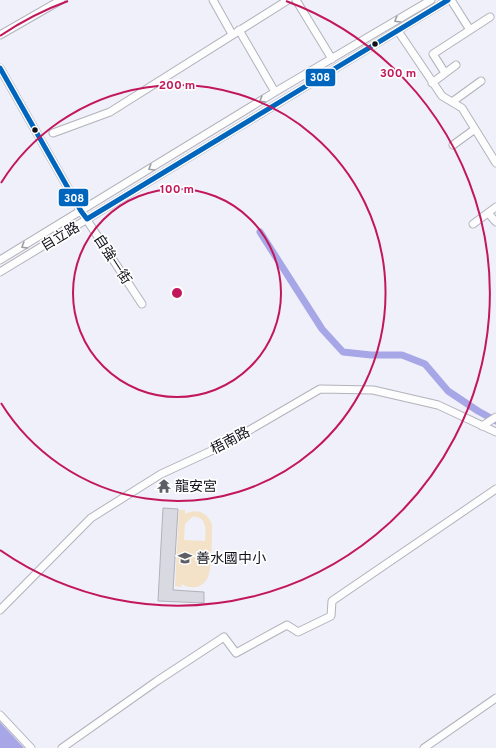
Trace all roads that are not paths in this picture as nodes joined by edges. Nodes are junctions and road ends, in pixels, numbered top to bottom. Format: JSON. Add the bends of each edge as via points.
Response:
{"nodes":[{"id":1,"x":61,"y":0,"type":"edge"},
{"id":2,"x":213,"y":0,"type":"edge"},
{"id":3,"x":288,"y":0,"type":"edge"},
{"id":4,"x":296,"y":0,"type":"edge"},
{"id":5,"x":431,"y":0,"type":"edge"},
{"id":6,"x":448,"y":0,"type":"edge"},
{"id":7,"x":451,"y":0,"type":"edge"},
{"id":8,"x":490,"y":16,"type":"dead end"},
{"id":9,"x":239,"y":30,"type":"junction"},
{"id":10,"x":470,"y":30,"type":"junction"},
{"id":11,"x":398,"y":31,"type":"junction"},
{"id":12,"x":232,"y":34,"type":"junction"},
{"id":13,"x":0,"y":35,"type":"edge"},
{"id":14,"x":332,"y":59,"type":"junction"},
{"id":15,"x":456,"y":65,"type":"dead end"},
{"id":16,"x":0,"y":68,"type":"edge"},
{"id":17,"x":445,"y":73,"type":"junction"},
{"id":18,"x":481,"y":81,"type":"dead end"},
{"id":19,"x":432,"y":83,"type":"junction"},
{"id":20,"x":275,"y":92,"type":"junction"},
{"id":21,"x":452,"y":102,"type":"junction"},
{"id":22,"x":475,"y":129,"type":"junction"},
{"id":23,"x":53,"y":133,"type":"dead end"},
{"id":24,"x":453,"y":145,"type":"dead end"},
{"id":25,"x":496,"y":163,"type":"edge"},
{"id":26,"x":496,"y":207,"type":"edge"},
{"id":27,"x":81,"y":211,"type":"junction"},
{"id":28,"x":488,"y":213,"type":"junction"},
{"id":29,"x":87,"y":219,"type":"junction"},
{"id":30,"x":496,"y":222,"type":"edge"},
{"id":31,"x":473,"y":224,"type":"dead end"},
{"id":32,"x":0,"y":260,"type":"edge"},
{"id":33,"x":0,"y":272,"type":"edge"},
{"id":34,"x":142,"y":304,"type":"dead end"},
{"id":35,"x":496,"y":417,"type":"edge"},
{"id":36,"x":482,"y":426,"type":"junction"},
{"id":37,"x":496,"y":432,"type":"edge"},
{"id":38,"x":496,"y":489,"type":"edge"},
{"id":39,"x":0,"y":610,"type":"edge"},
{"id":40,"x":496,"y":698,"type":"edge"},
{"id":41,"x":0,"y":715,"type":"edge"},
{"id":42,"x":31,"y":748,"type":"edge"},
{"id":43,"x":62,"y":748,"type":"edge"},
{"id":44,"x":424,"y":748,"type":"edge"}],
"edges":[{"from":1,"to":13,"type":"street"},
{"from":2,"to":12,"type":"street"},
{"from":3,"to":9,"type":"street"},
{"from":4,"to":14,"type":"street"},
{"from":5,"to":14,"type":"street","name":"自立路","one_way":true},
{"from":6,"to":11,"type":"street","name":"自立路"},
{"from":7,"to":10,"type":"street"},
{"from":8,"to":10,"type":"street"},
{"from":9,"to":12,"type":"street"},
{"from":9,"to":20,"type":"street"},
{"from":10,"to":17,"type":"street","via":[[433,54]]},
{"from":11,"to":19,"type":"street"},
{"from":11,"to":29,"type":"street","name":"自立路"},
{"from":12,"to":23,"type":"street","via":[[110,112]]},
{"from":14,"to":20,"type":"street","name":"自立路"},
{"from":15,"to":17,"type":"street"},
{"from":16,"to":27,"type":"street","name":"自強一街"},
{"from":17,"to":19,"type":"street"},
{"from":18,"to":21,"type":"street"},
{"from":19,"to":21,"type":"street","via":[[442,96]]},
{"from":20,"to":27,"type":"street","name":"自立路","one_way":true},
{"from":21,"to":22,"type":"street","via":[[462,108]]},
{"from":22,"to":24,"type":"street"},
{"from":22,"to":25,"type":"street"},
{"from":26,"to":28,"type":"street"},
{"from":27,"to":29,"type":"street","name":"自強一街"},
{"from":27,"to":32,"type":"street","name":"自立路","one_way":true},
{"from":28,"to":30,"type":"street"},
{"from":28,"to":31,"type":"street"},
{"from":29,"to":33,"type":"street","name":"自立路"},
{"from":29,"to":34,"type":"street","name":"自強一街"},
{"from":35,"to":36,"type":"street"},
{"from":36,"to":37,"type":"street","name":"梧南路"},
{"from":36,"to":39,"type":"street","name":"梧南路","via":[[438,405],[373,390],[320,389],[224,445],[161,474],[91,518]]},
{"from":38,"to":43,"type":"street","via":[[332,601],[331,616],[298,632],[287,625],[236,653],[224,637]]},
{"from":40,"to":44,"type":"street"},
{"from":41,"to":42,"type":"street"}]}
